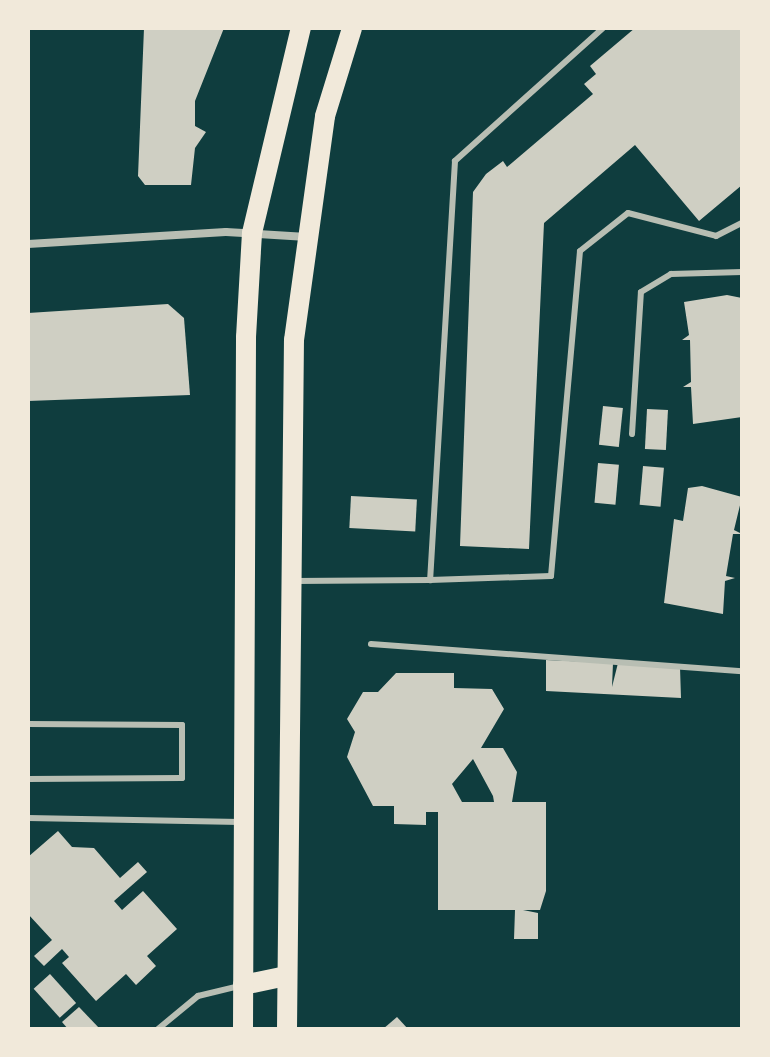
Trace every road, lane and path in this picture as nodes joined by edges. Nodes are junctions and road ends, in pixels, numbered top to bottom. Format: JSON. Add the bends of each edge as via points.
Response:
{"nodes":[{"id":1,"x":301,"y":28,"type":"edge"},
{"id":2,"x":352,"y":28,"type":"edge"},
{"id":3,"x":603,"y":28,"type":"edge"},
{"id":4,"x":742,"y":223,"type":"edge"},
{"id":5,"x":252,"y":233,"type":"junction"},
{"id":6,"x":307,"y":237,"type":"junction"},
{"id":7,"x":28,"y":244,"type":"edge"},
{"id":8,"x":742,"y":272,"type":"edge"},
{"id":9,"x":632,"y":434,"type":"dead end"},
{"id":10,"x":430,"y":580,"type":"junction"},
{"id":11,"x":293,"y":581,"type":"junction"},
{"id":12,"x":371,"y":644,"type":"dead end"},
{"id":13,"x":742,"y":671,"type":"edge"},
{"id":14,"x":28,"y":724,"type":"edge"},
{"id":15,"x":28,"y":779,"type":"edge"},
{"id":16,"x":28,"y":818,"type":"edge"},
{"id":17,"x":243,"y":822,"type":"junction"},
{"id":18,"x":286,"y":976,"type":"junction"},
{"id":19,"x":243,"y":985,"type":"junction"},
{"id":20,"x":158,"y":1029,"type":"edge"},
{"id":21,"x":243,"y":1029,"type":"edge"},
{"id":22,"x":287,"y":1029,"type":"edge"}],
"edges":[{"from":1,"to":5,"type":"main road"},
{"from":2,"to":6,"type":"main road","via":[[325,116]]},
{"from":3,"to":10,"type":"lane","via":[[455,161]]},
{"from":4,"to":10,"type":"lane","via":[[716,236],[628,213],[580,251],[551,576]]},
{"from":5,"to":6,"type":"street"},
{"from":5,"to":7,"type":"street"},
{"from":5,"to":17,"type":"main road"},
{"from":6,"to":11,"type":"main road","via":[[294,340]]},
{"from":8,"to":9,"type":"lane","via":[[671,274],[641,292]]},
{"from":10,"to":11,"type":"lane"},
{"from":11,"to":18,"type":"main road"},
{"from":12,"to":13,"type":"lane"},
{"from":14,"to":15,"type":"lane","via":[[182,725],[182,778]]},
{"from":16,"to":17,"type":"lane"},
{"from":17,"to":19,"type":"main road"},
{"from":18,"to":19,"type":"main road"},
{"from":18,"to":22,"type":"main road"},
{"from":19,"to":20,"type":"lane","via":[[198,996]]},
{"from":19,"to":21,"type":"main road"}]}
